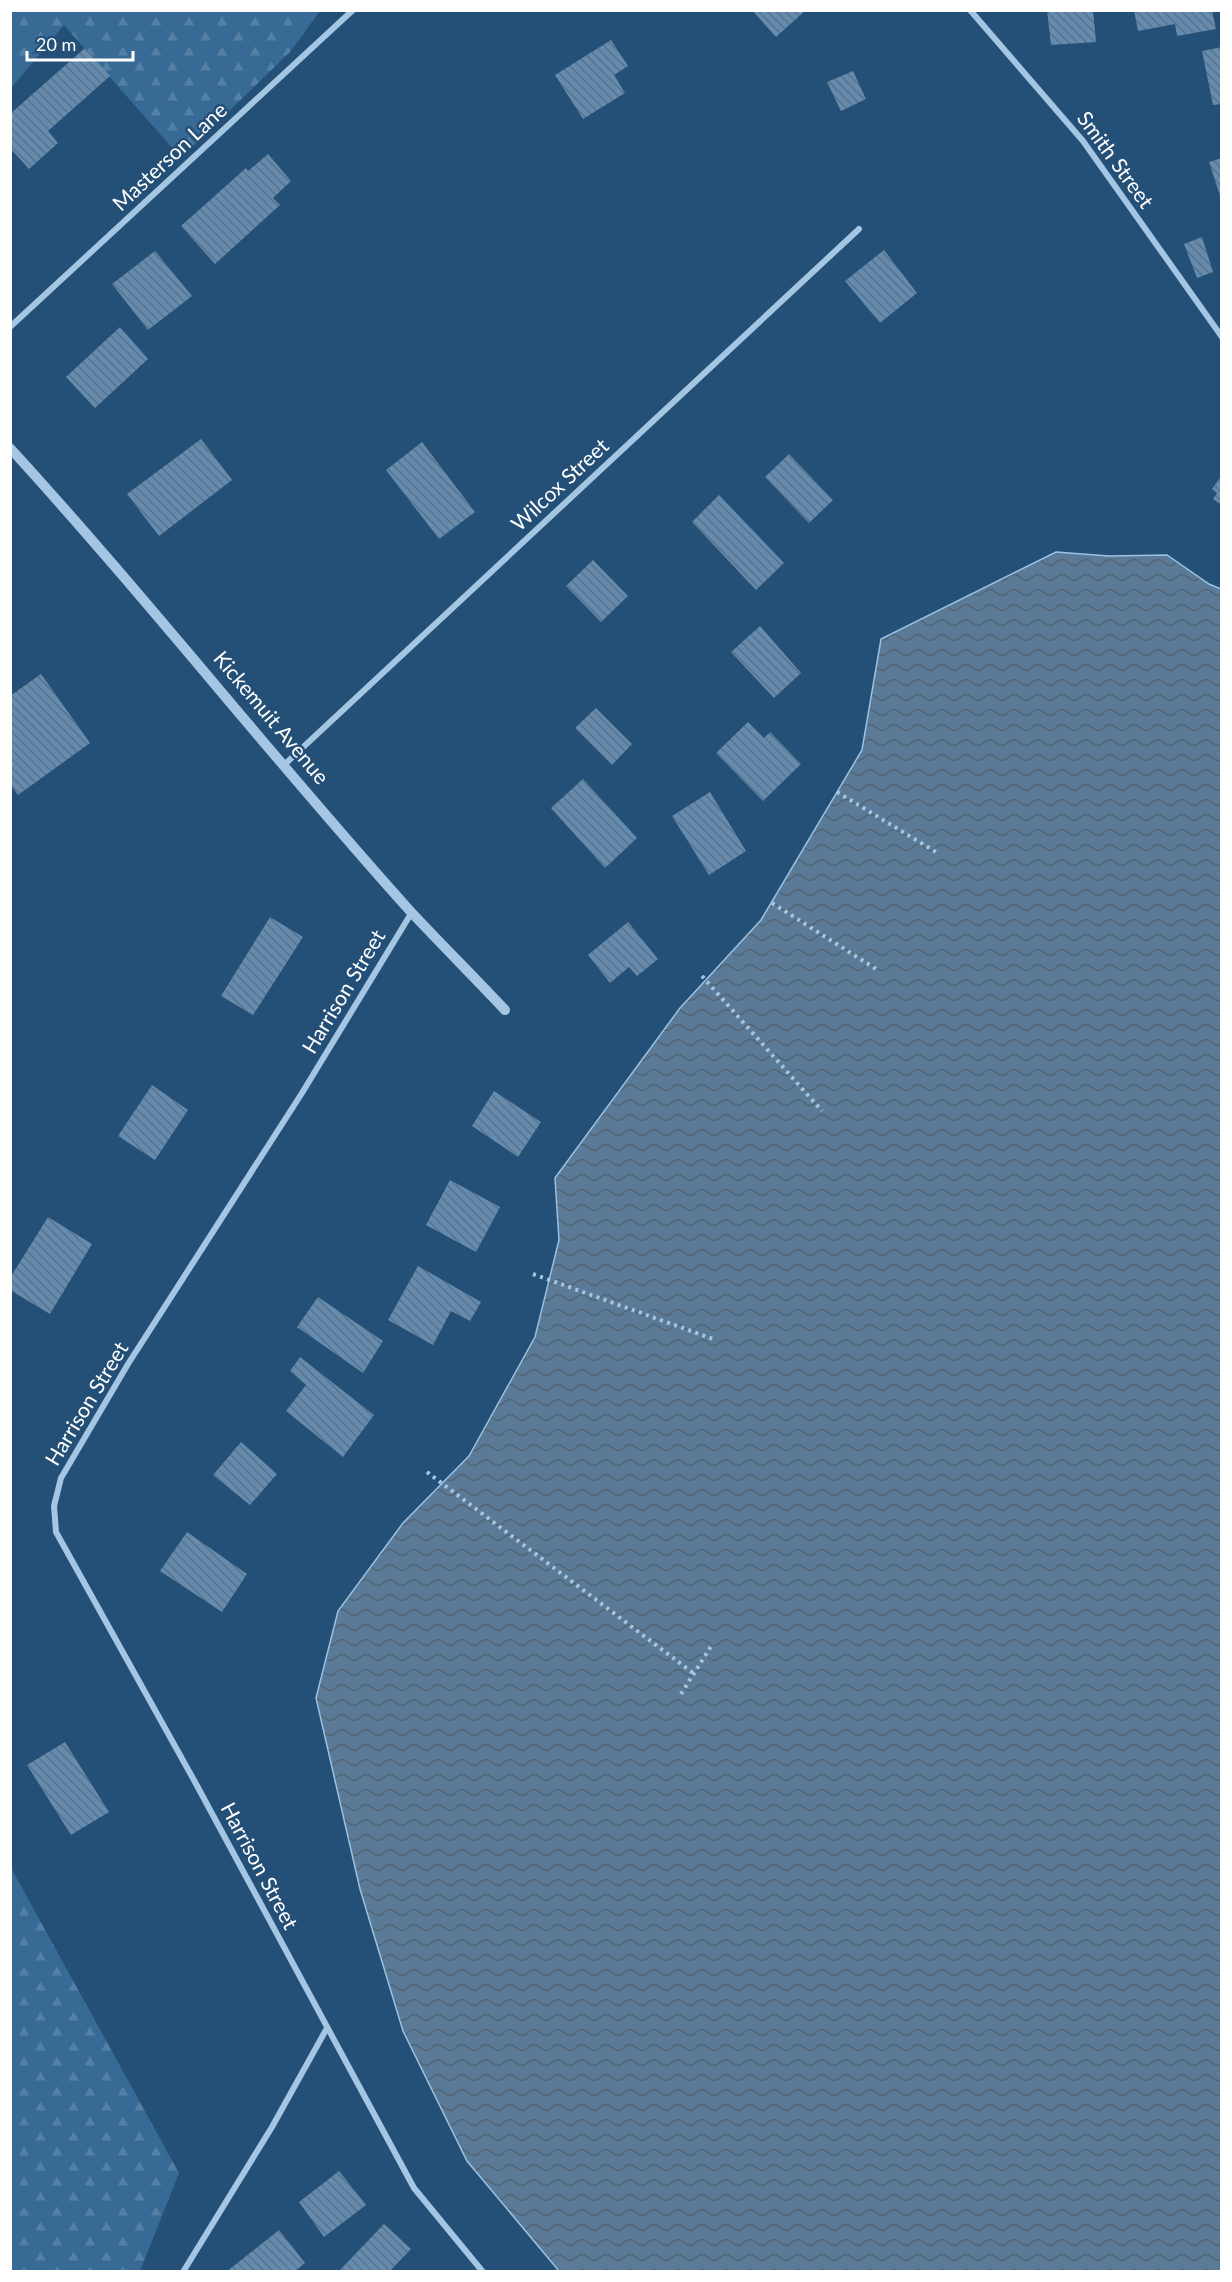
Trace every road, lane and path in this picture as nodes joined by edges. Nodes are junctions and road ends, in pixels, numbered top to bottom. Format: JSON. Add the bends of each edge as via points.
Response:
{"nodes":[{"id":1,"x":353,"y":10,"type":"edge"},
{"id":2,"x":970,"y":10,"type":"edge"},
{"id":3,"x":859,"y":229,"type":"dead end"},
{"id":4,"x":10,"y":327,"type":"edge"},
{"id":5,"x":1221,"y":337,"type":"edge"},
{"id":6,"x":10,"y":448,"type":"edge"},
{"id":7,"x":284,"y":765,"type":"junction"},
{"id":8,"x":837,"y":792,"type":"dead end"},
{"id":9,"x":936,"y":852,"type":"dead end"},
{"id":10,"x":772,"y":903,"type":"dead end"},
{"id":11,"x":411,"y":912,"type":"junction"},
{"id":12,"x":876,"y":969,"type":"dead end"},
{"id":13,"x":702,"y":976,"type":"dead end"},
{"id":14,"x":506,"y":1010,"type":"dead end"},
{"id":15,"x":822,"y":1111,"type":"dead end"},
{"id":16,"x":532,"y":1274,"type":"dead end"},
{"id":17,"x":716,"y":1340,"type":"dead end"},
{"id":18,"x":427,"y":1472,"type":"dead end"},
{"id":19,"x":713,"y":1643,"type":"dead end"},
{"id":20,"x":693,"y":1673,"type":"junction"},
{"id":21,"x":681,"y":1694,"type":"dead end"},
{"id":22,"x":327,"y":2028,"type":"junction"},
{"id":23,"x":183,"y":2271,"type":"edge"},
{"id":24,"x":483,"y":2271,"type":"edge"}],
"edges":[{"from":1,"to":4,"type":"street","name":"Masterson Lane"},
{"from":2,"to":5,"type":"street","name":"Smith Street","via":[[1083,141]]},
{"from":3,"to":7,"type":"street","name":"Wilcox Street"},
{"from":6,"to":7,"type":"street","name":"Kickemuit Avenue","via":[[72,515]]},
{"from":7,"to":11,"type":"street","name":"Kickemuit Avenue"},
{"from":8,"to":9,"type":"path"},
{"from":10,"to":12,"type":"path"},
{"from":11,"to":14,"type":"street","name":"Kickemuit Avenue"},
{"from":11,"to":22,"type":"street","name":"Harrison Street","via":[[302,1093],[128,1364],[61,1478],[54,1506],[56,1532]]},
{"from":13,"to":15,"type":"path"},
{"from":16,"to":17,"type":"path"},
{"from":18,"to":20,"type":"path"},
{"from":19,"to":20,"type":"path"},
{"from":20,"to":21,"type":"path"},
{"from":22,"to":23,"type":"street","via":[[272,2127]]},
{"from":22,"to":24,"type":"street","name":"Harrison Street","via":[[414,2188]]}]}
